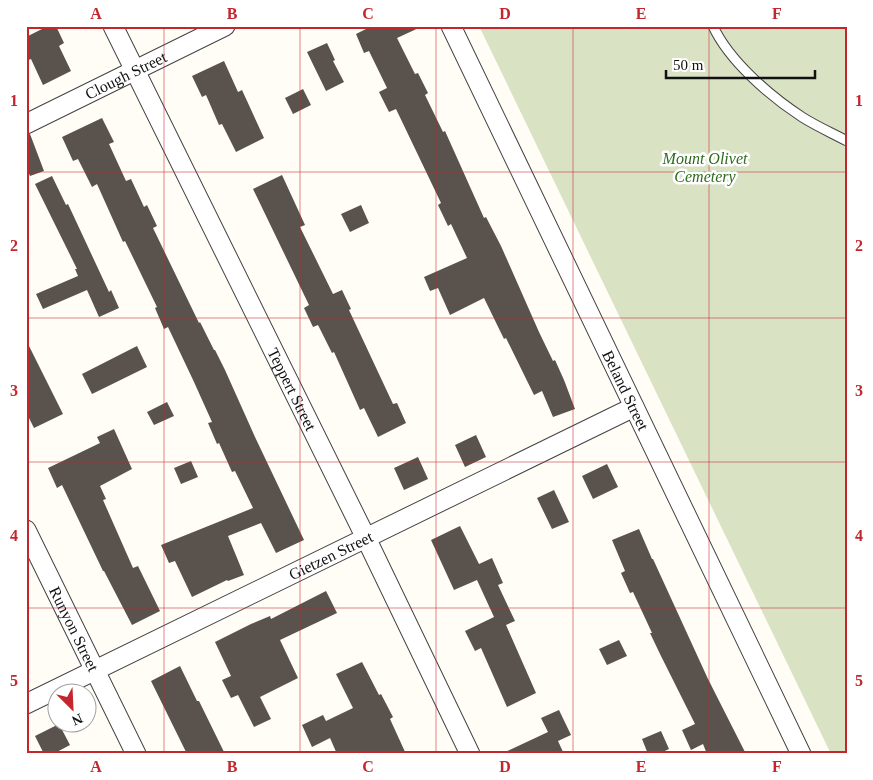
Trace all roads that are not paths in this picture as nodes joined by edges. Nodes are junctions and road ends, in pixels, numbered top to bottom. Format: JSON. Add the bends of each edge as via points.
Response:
{"nodes":[{"id":1,"x":113,"y":26,"type":"edge"},
{"id":2,"x":225,"y":26,"type":"edge"},
{"id":3,"x":451,"y":26,"type":"edge"},
{"id":4,"x":713,"y":26,"type":"edge"},
{"id":5,"x":135,"y":71,"type":"junction"},
{"id":6,"x":26,"y":124,"type":"edge"},
{"id":7,"x":847,"y":141,"type":"edge"},
{"id":8,"x":634,"y":407,"type":"junction"},
{"id":9,"x":26,"y":530,"type":"edge"},
{"id":10,"x":366,"y":538,"type":"junction"},
{"id":11,"x":96,"y":670,"type":"junction"},
{"id":12,"x":26,"y":704,"type":"edge"},
{"id":13,"x":136,"y":754,"type":"edge"},
{"id":14,"x":470,"y":754,"type":"edge"},
{"id":15,"x":801,"y":754,"type":"edge"}],
"edges":[{"from":1,"to":5,"type":"street","name":"Teppert Street"},
{"from":2,"to":5,"type":"street","name":"Clough Street"},
{"from":3,"to":8,"type":"street","name":"Beland Street"},
{"from":4,"to":7,"type":"lane","via":[[733,56],[778,100],[803,118]]},
{"from":5,"to":6,"type":"street","name":"Clough Street"},
{"from":5,"to":10,"type":"street","name":"Teppert Street"},
{"from":8,"to":10,"type":"street","name":"Gietzen Street"},
{"from":8,"to":15,"type":"street","name":"Beland Street"},
{"from":9,"to":11,"type":"street","name":"Runyon Street"},
{"from":10,"to":11,"type":"street","name":"Gietzen Street"},
{"from":10,"to":14,"type":"street","name":"Teppert Street"},
{"from":11,"to":12,"type":"street","name":"Gietzen Street"},
{"from":11,"to":13,"type":"street","name":"Runyon Street"}]}
